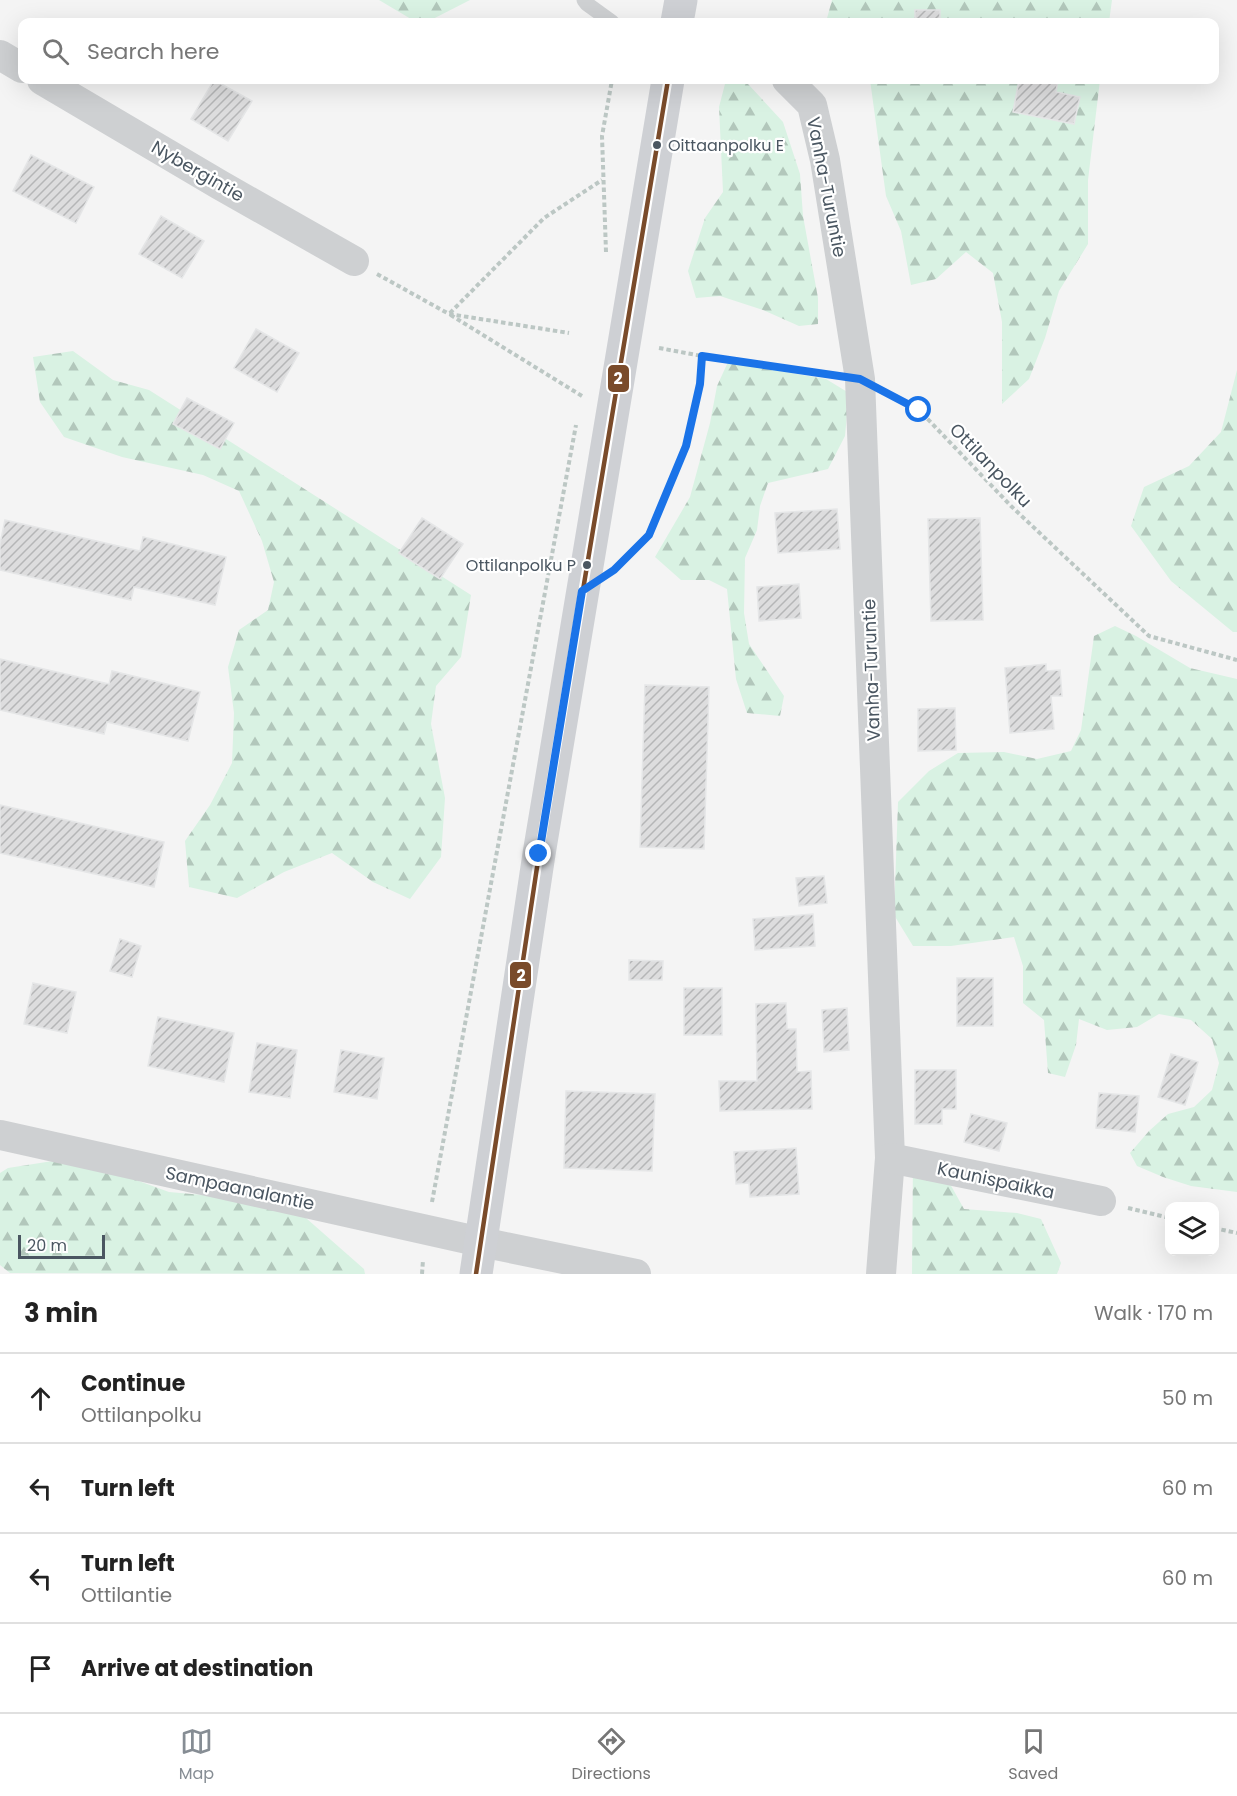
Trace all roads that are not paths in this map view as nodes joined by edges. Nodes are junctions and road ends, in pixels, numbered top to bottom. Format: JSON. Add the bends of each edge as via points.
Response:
{"nodes":[{"id":1,"x":584,"y":0,"type":"edge"},
{"id":2,"x":681,"y":0,"type":"edge"},
{"id":3,"x":606,"y":18,"type":"edge"},
{"id":4,"x":678,"y":18,"type":"edge"},
{"id":5,"x":0,"y":55,"type":"edge"},
{"id":6,"x":18,"y":66,"type":"edge"},
{"id":7,"x":49,"y":84,"type":"edge"},
{"id":8,"x":667,"y":84,"type":"edge"},
{"id":9,"x":791,"y":84,"type":"edge"},
{"id":10,"x":354,"y":261,"type":"road end"},
{"id":11,"x":0,"y":1135,"type":"edge"},
{"id":12,"x":890,"y":1158,"type":"junction"},
{"id":13,"x":1101,"y":1202,"type":"road end"},
{"id":14,"x":481,"y":1242,"type":"junction"},
{"id":15,"x":476,"y":1274,"type":"edge"},
{"id":16,"x":636,"y":1274,"type":"edge"},
{"id":17,"x":881,"y":1274,"type":"edge"}],
"edges":[{"from":1,"to":3,"type":"lane"},
{"from":2,"to":4,"type":"main road"},
{"from":5,"to":6,"type":"street"},
{"from":7,"to":10,"type":"street","name":"Nybergintie"},
{"from":8,"to":14,"type":"main road","via":[[539,854]]},
{"from":9,"to":12,"type":"street","name":"Vanha-Turuntie","via":[[812,105],[825,160],[860,379]]},
{"from":11,"to":14,"type":"street","name":"Sampaanalantie"},
{"from":12,"to":13,"type":"street","name":"Kaunispaikka"},
{"from":12,"to":17,"type":"street","name":"Vanha-Turuntie"},
{"from":14,"to":15,"type":"main road"},
{"from":14,"to":16,"type":"street","name":"Sampaanalantie"}]}
